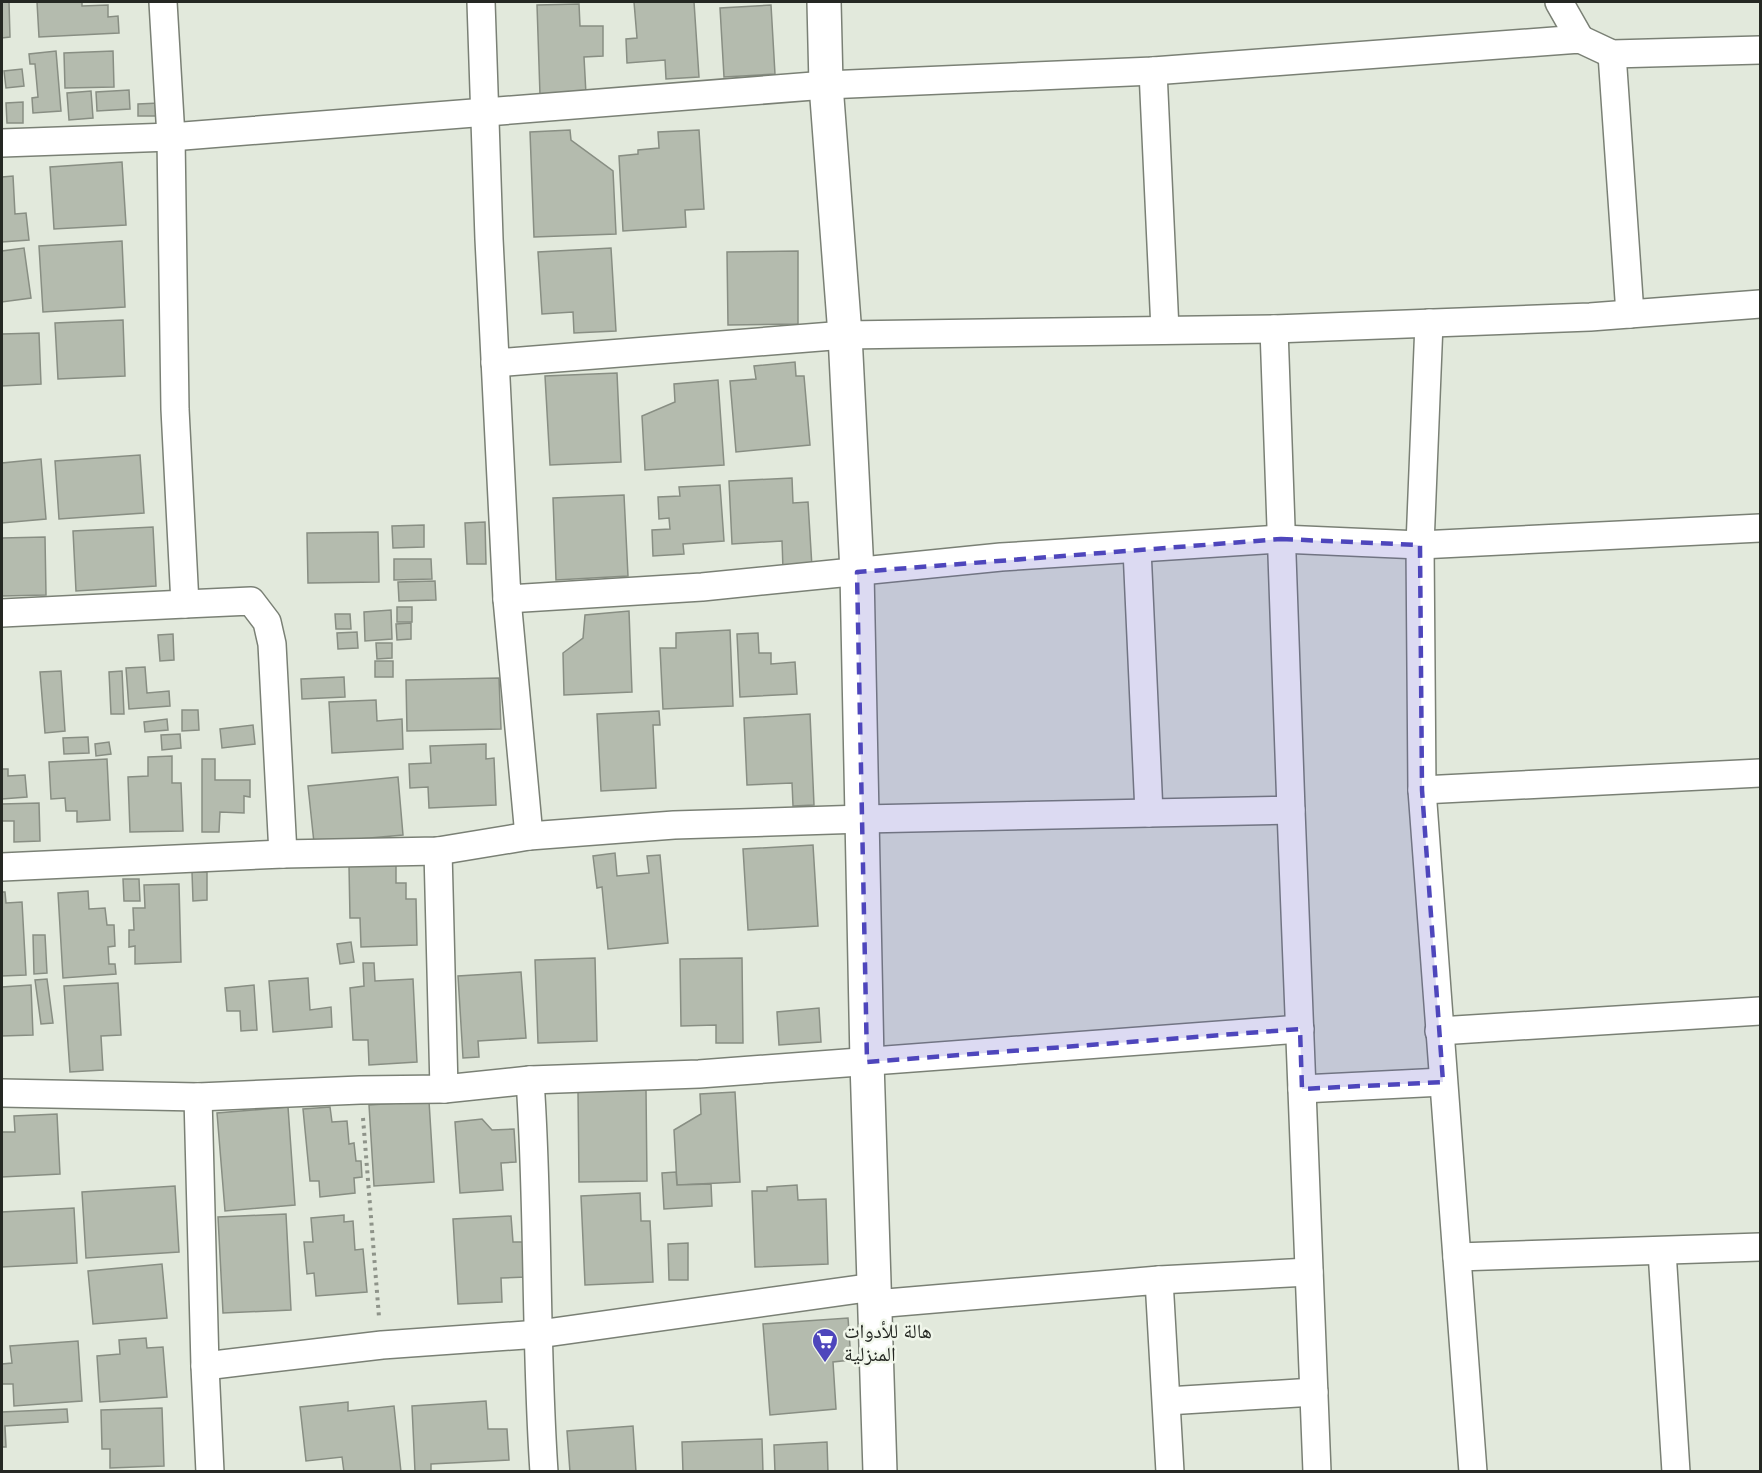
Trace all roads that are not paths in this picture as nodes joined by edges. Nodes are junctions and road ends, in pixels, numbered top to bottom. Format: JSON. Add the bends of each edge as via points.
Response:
{"nodes":[{"id":1,"x":163,"y":2,"type":"edge"},
{"id":2,"x":481,"y":2,"type":"edge"},
{"id":3,"x":824,"y":2,"type":"edge"},
{"id":4,"x":1559,"y":2,"type":"edge"},
{"id":5,"x":1580,"y":39,"type":"junction"},
{"id":6,"x":1761,"y":50,"type":"edge"},
{"id":7,"x":1612,"y":54,"type":"junction"},
{"id":8,"x":1153,"y":71,"type":"junction"},
{"id":9,"x":826,"y":85,"type":"junction"},
{"id":10,"x":484,"y":112,"type":"junction"},
{"id":11,"x":171,"y":137,"type":"junction"},
{"id":12,"x":2,"y":143,"type":"edge"},
{"id":13,"x":1761,"y":304,"type":"edge"},
{"id":14,"x":1629,"y":314,"type":"junction"},
{"id":15,"x":1429,"y":323,"type":"junction"},
{"id":16,"x":1274,"y":329,"type":"junction"},
{"id":17,"x":1165,"y":330,"type":"junction"},
{"id":18,"x":845,"y":335,"type":"junction"},
{"id":19,"x":495,"y":363,"type":"junction"},
{"id":20,"x":1761,"y":528,"type":"edge"},
{"id":21,"x":1281,"y":539,"type":"junction"},
{"id":22,"x":1420,"y":545,"type":"junction"},
{"id":23,"x":1137,"y":549,"type":"junction"},
{"id":24,"x":858,"y":572,"type":"junction"},
{"id":25,"x":507,"y":599,"type":"junction"},
{"id":26,"x":185,"y":604,"type":"junction"},
{"id":27,"x":2,"y":613,"type":"edge"},
{"id":28,"x":1761,"y":773,"type":"edge"},
{"id":29,"x":1422,"y":790,"type":"junction"},
{"id":30,"x":1291,"y":810,"type":"junction"},
{"id":31,"x":1149,"y":813,"type":"junction"},
{"id":32,"x":863,"y":819,"type":"junction"},
{"id":33,"x":529,"y":836,"type":"junction"},
{"id":34,"x":438,"y":851,"type":"junction"},
{"id":35,"x":284,"y":854,"type":"junction"},
{"id":36,"x":2,"y":867,"type":"edge"},
{"id":37,"x":1761,"y":1011,"type":"edge"},
{"id":38,"x":1300,"y":1029,"type":"junction"},
{"id":39,"x":1439,"y":1031,"type":"junction"},
{"id":40,"x":867,"y":1062,"type":"junction"},
{"id":41,"x":530,"y":1080,"type":"junction"},
{"id":42,"x":1443,"y":1082,"type":"junction"},
{"id":43,"x":444,"y":1089,"type":"junction"},
{"id":44,"x":1302,"y":1089,"type":"junction"},
{"id":45,"x":2,"y":1093,"type":"edge"},
{"id":46,"x":198,"y":1097,"type":"junction"},
{"id":47,"x":1761,"y":1247,"type":"edge"},
{"id":48,"x":1662,"y":1251,"type":"junction"},
{"id":49,"x":1457,"y":1257,"type":"junction"},
{"id":50,"x":1309,"y":1272,"type":"junction"},
{"id":51,"x":1159,"y":1280,"type":"junction"},
{"id":52,"x":874,"y":1295,"type":"junction"},
{"id":53,"x":539,"y":1334,"type":"junction"},
{"id":54,"x":205,"y":1366,"type":"junction"},
{"id":55,"x":1314,"y":1392,"type":"junction"},
{"id":56,"x":1167,"y":1401,"type":"junction"},
{"id":57,"x":210,"y":1472,"type":"edge"},
{"id":58,"x":544,"y":1472,"type":"edge"},
{"id":59,"x":880,"y":1472,"type":"edge"},
{"id":60,"x":1170,"y":1472,"type":"edge"},
{"id":61,"x":1317,"y":1472,"type":"edge"},
{"id":62,"x":1473,"y":1472,"type":"edge"},
{"id":63,"x":1676,"y":1472,"type":"edge"}],
"edges":[{"from":1,"to":11,"type":"street"},
{"from":2,"to":10,"type":"street"},
{"from":3,"to":9,"type":"street"},
{"from":4,"to":5,"type":"street"},
{"from":5,"to":7,"type":"street"},
{"from":5,"to":8,"type":"street"},
{"from":6,"to":7,"type":"street"},
{"from":7,"to":14,"type":"street"},
{"from":8,"to":9,"type":"street"},
{"from":8,"to":17,"type":"street"},
{"from":9,"to":10,"type":"street"},
{"from":9,"to":18,"type":"street"},
{"from":10,"to":11,"type":"street"},
{"from":10,"to":19,"type":"street"},
{"from":11,"to":12,"type":"street"},
{"from":11,"to":26,"type":"street","via":[[175,409]]},
{"from":13,"to":14,"type":"street"},
{"from":14,"to":15,"type":"street"},
{"from":15,"to":16,"type":"street"},
{"from":15,"to":22,"type":"street"},
{"from":16,"to":17,"type":"street"},
{"from":16,"to":21,"type":"street"},
{"from":17,"to":18,"type":"street"},
{"from":18,"to":19,"type":"street"},
{"from":18,"to":24,"type":"street"},
{"from":19,"to":25,"type":"street"},
{"from":20,"to":22,"type":"street"},
{"from":21,"to":22,"type":"street"},
{"from":21,"to":23,"type":"street"},
{"from":21,"to":30,"type":"street"},
{"from":22,"to":29,"type":"street"},
{"from":23,"to":24,"type":"street","via":[[1001,557]]},
{"from":23,"to":31,"type":"street"},
{"from":24,"to":25,"type":"street"},
{"from":24,"to":32,"type":"street"},
{"from":25,"to":33,"type":"street"},
{"from":26,"to":27,"type":"street"},
{"from":26,"to":35,"type":"street","via":[[251,601],[267,622],[272,644]]},
{"from":28,"to":29,"type":"street"},
{"from":29,"to":39,"type":"street"},
{"from":30,"to":31,"type":"street"},
{"from":30,"to":38,"type":"street"},
{"from":31,"to":32,"type":"street"},
{"from":32,"to":33,"type":"street","via":[[674,825]]},
{"from":32,"to":40,"type":"street"},
{"from":33,"to":34,"type":"street"},
{"from":34,"to":35,"type":"street"},
{"from":34,"to":43,"type":"street"},
{"from":35,"to":36,"type":"street"},
{"from":37,"to":39,"type":"street"},
{"from":38,"to":40,"type":"street"},
{"from":38,"to":44,"type":"street"},
{"from":39,"to":42,"type":"street"},
{"from":40,"to":41,"type":"street","via":[[699,1074]]},
{"from":40,"to":52,"type":"street"},
{"from":41,"to":43,"type":"street"},
{"from":41,"to":53,"type":"street"},
{"from":42,"to":44,"type":"street"},
{"from":42,"to":49,"type":"street"},
{"from":43,"to":46,"type":"street"},
{"from":44,"to":50,"type":"street"},
{"from":45,"to":46,"type":"street"},
{"from":46,"to":54,"type":"street"},
{"from":47,"to":48,"type":"street"},
{"from":48,"to":49,"type":"street"},
{"from":48,"to":63,"type":"street"},
{"from":49,"to":62,"type":"street"},
{"from":50,"to":51,"type":"street"},
{"from":50,"to":55,"type":"street"},
{"from":51,"to":52,"type":"street"},
{"from":51,"to":56,"type":"street"},
{"from":52,"to":53,"type":"street"},
{"from":52,"to":59,"type":"street"},
{"from":53,"to":54,"type":"street","via":[[382,1345]]},
{"from":53,"to":58,"type":"street"},
{"from":54,"to":57,"type":"street"},
{"from":55,"to":56,"type":"street"},
{"from":55,"to":61,"type":"street"},
{"from":56,"to":60,"type":"street"}]}
